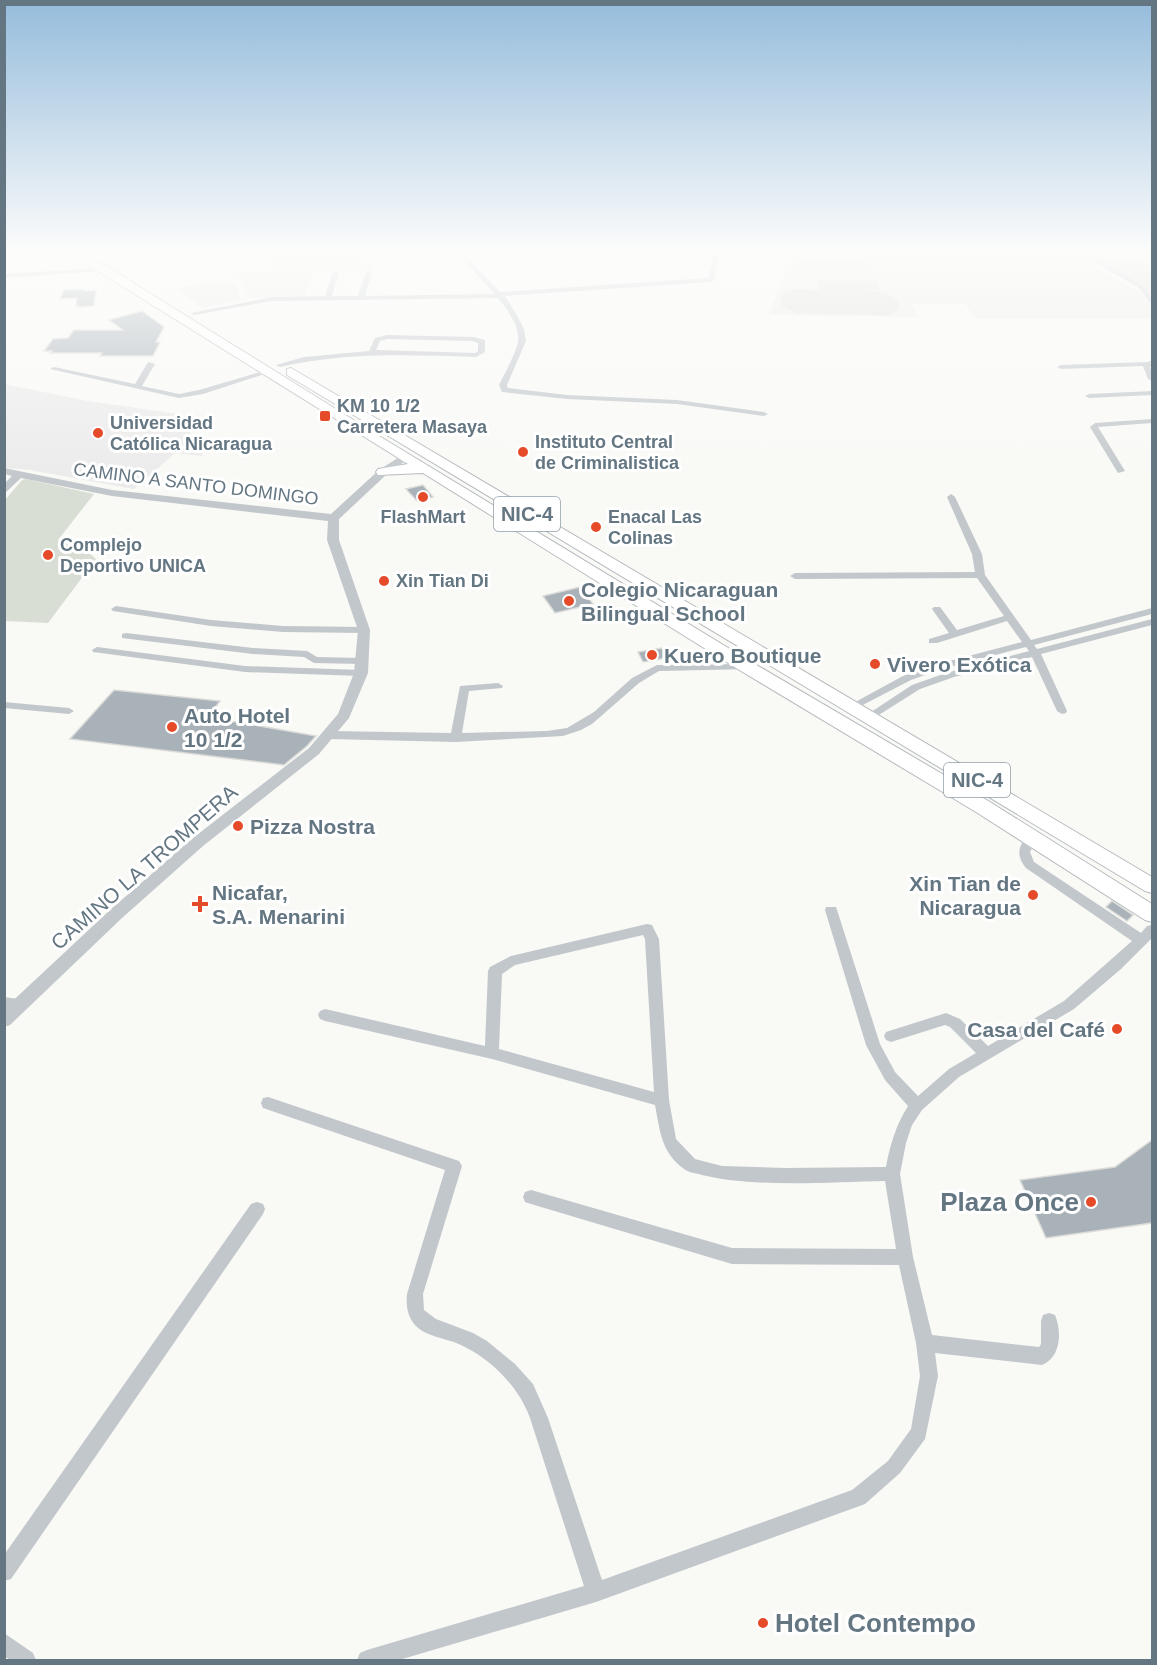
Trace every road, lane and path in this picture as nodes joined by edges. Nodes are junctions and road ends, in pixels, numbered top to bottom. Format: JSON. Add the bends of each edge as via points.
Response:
{"nodes":[{"id":1,"x":211,"y":328,"type":"edge"},
{"id":2,"x":519,"y":328,"type":"edge"},
{"id":3,"x":372,"y":352,"type":"junction"},
{"id":4,"x":1150,"y":363,"type":"edge"},
{"id":5,"x":151,"y":364,"type":"dead end"},
{"id":6,"x":1061,"y":367,"type":"dead end"},
{"id":7,"x":54,"y":369,"type":"dead end"},
{"id":8,"x":273,"y":369,"type":"junction"},
{"id":9,"x":1152,"y":379,"type":"edge"},
{"id":10,"x":137,"y":387,"type":"junction"},
{"id":11,"x":1152,"y":393,"type":"edge"},
{"id":12,"x":1089,"y":396,"type":"dead end"},
{"id":13,"x":764,"y":414,"type":"dead end"},
{"id":14,"x":1152,"y":421,"type":"edge"},
{"id":15,"x":390,"y":431,"type":"junction"},
{"id":16,"x":379,"y":442,"type":"junction"},
{"id":17,"x":404,"y":457,"type":"junction"},
{"id":18,"x":426,"y":469,"type":"junction"},
{"id":19,"x":4,"y":471,"type":"edge"},
{"id":20,"x":1122,"y":471,"type":"dead end"},
{"id":21,"x":383,"y":472,"type":"junction"},
{"id":22,"x":19,"y":474,"type":"junction"},
{"id":23,"x":4,"y":491,"type":"edge"},
{"id":24,"x":504,"y":497,"type":"junction"},
{"id":25,"x":951,"y":497,"type":"dead end"},
{"id":26,"x":334,"y":518,"type":"junction"},
{"id":27,"x":980,"y":575,"type":"junction"},
{"id":28,"x":795,"y":576,"type":"dead end"},
{"id":29,"x":116,"y":609,"type":"dead end"},
{"id":30,"x":937,"y":609,"type":"dead end"},
{"id":31,"x":1152,"y":610,"type":"edge"},
{"id":32,"x":1009,"y":617,"type":"junction"},
{"id":33,"x":1152,"y":622,"type":"edge"},
{"id":34,"x":364,"y":630,"type":"junction"},
{"id":35,"x":955,"y":634,"type":"junction"},
{"id":36,"x":126,"y":636,"type":"dead end"},
{"id":37,"x":933,"y":641,"type":"dead end"},
{"id":38,"x":1028,"y":643,"type":"junction"},
{"id":39,"x":97,"y":650,"type":"dead end"},
{"id":40,"x":1035,"y":653,"type":"junction"},
{"id":41,"x":362,"y":667,"type":"junction"},
{"id":42,"x":747,"y":667,"type":"junction"},
{"id":43,"x":498,"y":686,"type":"dead end"},
{"id":44,"x":4,"y":705,"type":"edge"},
{"id":45,"x":853,"y":706,"type":"junction"},
{"id":46,"x":69,"y":711,"type":"dead end"},
{"id":47,"x":1062,"y":711,"type":"dead end"},
{"id":48,"x":870,"y":716,"type":"junction"},
{"id":49,"x":328,"y":735,"type":"junction"},
{"id":50,"x":456,"y":738,"type":"junction"},
{"id":51,"x":1033,"y":813,"type":"junction"},
{"id":52,"x":1032,"y":838,"type":"junction"},
{"id":53,"x":1083,"y":845,"type":"junction"},
{"id":54,"x":1152,"y":886,"type":"edge"},
{"id":55,"x":831,"y":910,"type":"dead end"},
{"id":56,"x":1152,"y":914,"type":"edge"},
{"id":57,"x":1147,"y":935,"type":"edge"},
{"id":58,"x":4,"y":1002,"type":"edge"},
{"id":59,"x":20,"y":1004,"type":"junction"},
{"id":60,"x":325,"y":1015,"type":"dead end"},
{"id":61,"x":4,"y":1020,"type":"edge"},
{"id":62,"x":891,"y":1036,"type":"dead end"},
{"id":63,"x":492,"y":1053,"type":"junction"},
{"id":64,"x":986,"y":1053,"type":"junction"},
{"id":65,"x":662,"y":1100,"type":"junction"},
{"id":66,"x":268,"y":1103,"type":"dead end"},
{"id":67,"x":917,"y":1105,"type":"junction"},
{"id":68,"x":892,"y":1174,"type":"junction"},
{"id":69,"x":531,"y":1197,"type":"dead end"},
{"id":70,"x":257,"y":1209,"type":"dead end"},
{"id":71,"x":905,"y":1257,"type":"junction"},
{"id":72,"x":1049,"y":1321,"type":"dead end"},
{"id":73,"x":926,"y":1343,"type":"junction"},
{"id":74,"x":4,"y":1572,"type":"edge"},
{"id":75,"x":596,"y":1592,"type":"junction"},
{"id":76,"x":4,"y":1642,"type":"edge"},
{"id":77,"x":26,"y":1660,"type":"edge"},
{"id":78,"x":367,"y":1660,"type":"edge"}],
"edges":[{"from":1,"to":8,"type":"highway","number":"NIC-4"},
{"from":2,"to":13,"type":"street","via":[[522,341],[503,385],[505,390],[677,402]]},
{"from":3,"to":3,"type":"street","via":[[476,355],[481,352],[482,342],[387,337],[377,339]]},
{"from":3,"to":8,"type":"street","via":[[303,359]]},
{"from":4,"to":6,"type":"street"},
{"from":4,"to":9,"type":"street","via":[[1146,371]]},
{"from":5,"to":10,"type":"street"},
{"from":7,"to":10,"type":"street"},
{"from":8,"to":10,"type":"street","via":[[188,395]]},
{"from":8,"to":15,"type":"highway","number":"NIC-4"},
{"from":8,"to":16,"type":"highway","number":"NIC-4"},
{"from":11,"to":12,"type":"street"},
{"from":14,"to":20,"type":"street","via":[[1095,425]]},
{"from":15,"to":17,"type":"highway"},
{"from":15,"to":24,"type":"highway","number":"NIC-4"},
{"from":16,"to":17,"type":"highway","number":"NIC-4"},
{"from":16,"to":21,"type":"highway","via":[[388,458]]},
{"from":17,"to":18,"type":"highway","number":"NIC-4"},
{"from":17,"to":21,"type":"street"},
{"from":17,"to":24,"type":"highway","via":[[441,465],[494,496]]},
{"from":18,"to":21,"type":"highway"},
{"from":18,"to":42,"type":"highway","number":"NIC-4"},
{"from":19,"to":22,"type":"street","name":"CAMINO A SANTO DOMINGO"},
{"from":21,"to":26,"type":"street"},
{"from":22,"to":23,"type":"street"},
{"from":22,"to":26,"type":"street","name":"CAMINO A SANTO DOMINGO","via":[[111,493]]},
{"from":24,"to":45,"type":"highway","number":"NIC-4"},
{"from":25,"to":27,"type":"street","via":[[977,554]]},
{"from":26,"to":34,"type":"street","name":"CAMINO LA TROMPERA","via":[[333,540]]},
{"from":27,"to":28,"type":"street"},
{"from":27,"to":32,"type":"street"},
{"from":29,"to":34,"type":"street","via":[[211,623]]},
{"from":30,"to":35,"type":"street"},
{"from":31,"to":38,"type":"street"},
{"from":32,"to":35,"type":"street"},
{"from":32,"to":38,"type":"street"},
{"from":33,"to":40,"type":"street"},
{"from":34,"to":41,"type":"street","name":"CAMINO LA TROMPERA"},
{"from":35,"to":37,"type":"street"},
{"from":36,"to":41,"type":"street","via":[[308,654],[314,660]]},
{"from":38,"to":40,"type":"street"},
{"from":38,"to":45,"type":"street","via":[[907,678]]},
{"from":39,"to":41,"type":"street","via":[[245,669]]},
{"from":40,"to":47,"type":"street"},
{"from":40,"to":48,"type":"street","via":[[916,687]]},
{"from":41,"to":49,"type":"street","name":"CAMINO LA TROMPERA","via":[[344,715]]},
{"from":42,"to":50,"type":"street","via":[[657,668],[645,672],[576,729],[555,734]]},
{"from":42,"to":52,"type":"highway","number":"NIC-4"},
{"from":43,"to":50,"type":"street","via":[[464,688]]},
{"from":44,"to":46,"type":"street"},
{"from":45,"to":48,"type":"highway","number":"NIC-4"},
{"from":48,"to":51,"type":"highway","number":"NIC-4"},
{"from":49,"to":50,"type":"street"},
{"from":49,"to":59,"type":"street","name":"CAMINO LA TROMPERA","via":[[314,751],[198,842]]},
{"from":51,"to":52,"type":"highway","via":[[1036,827]]},
{"from":51,"to":53,"type":"highway","number":"NIC-4"},
{"from":52,"to":53,"type":"highway"},
{"from":52,"to":56,"type":"highway","number":"NIC-4"},
{"from":52,"to":57,"type":"street","via":[[1023,852],[1030,865]]},
{"from":53,"to":54,"type":"highway","number":"NIC-4"},
{"from":55,"to":67,"type":"street","via":[[873,1045],[890,1076]]},
{"from":57,"to":64,"type":"street","via":[[1069,1005]]},
{"from":58,"to":59,"type":"street"},
{"from":59,"to":61,"type":"street","name":"CAMINO LA TROMPERA"},
{"from":60,"to":63,"type":"street"},
{"from":62,"to":64,"type":"street","via":[[946,1019]]},
{"from":63,"to":65,"type":"street"},
{"from":63,"to":65,"type":"street","via":[[495,971],[511,961],[647,929],[652,939]]},
{"from":64,"to":67,"type":"street","via":[[954,1073]]},
{"from":65,"to":68,"type":"street","via":[[669,1142],[690,1165],[722,1173]]},
{"from":66,"to":75,"type":"street","via":[[454,1166],[419,1279],[413,1304],[416,1314],[425,1324],[467,1339],[496,1360],[519,1380],[536,1404]]},
{"from":67,"to":68,"type":"street","via":[[898,1143]]},
{"from":68,"to":71,"type":"street"},
{"from":69,"to":71,"type":"street","via":[[732,1256]]},
{"from":70,"to":74,"type":"street"},
{"from":71,"to":73,"type":"street"},
{"from":72,"to":73,"type":"street","via":[[1050,1347],[1042,1356]]},
{"from":73,"to":75,"type":"street","via":[[928,1376],[919,1433],[894,1467],[858,1497]]},
{"from":75,"to":78,"type":"street"},
{"from":76,"to":77,"type":"street"}]}
